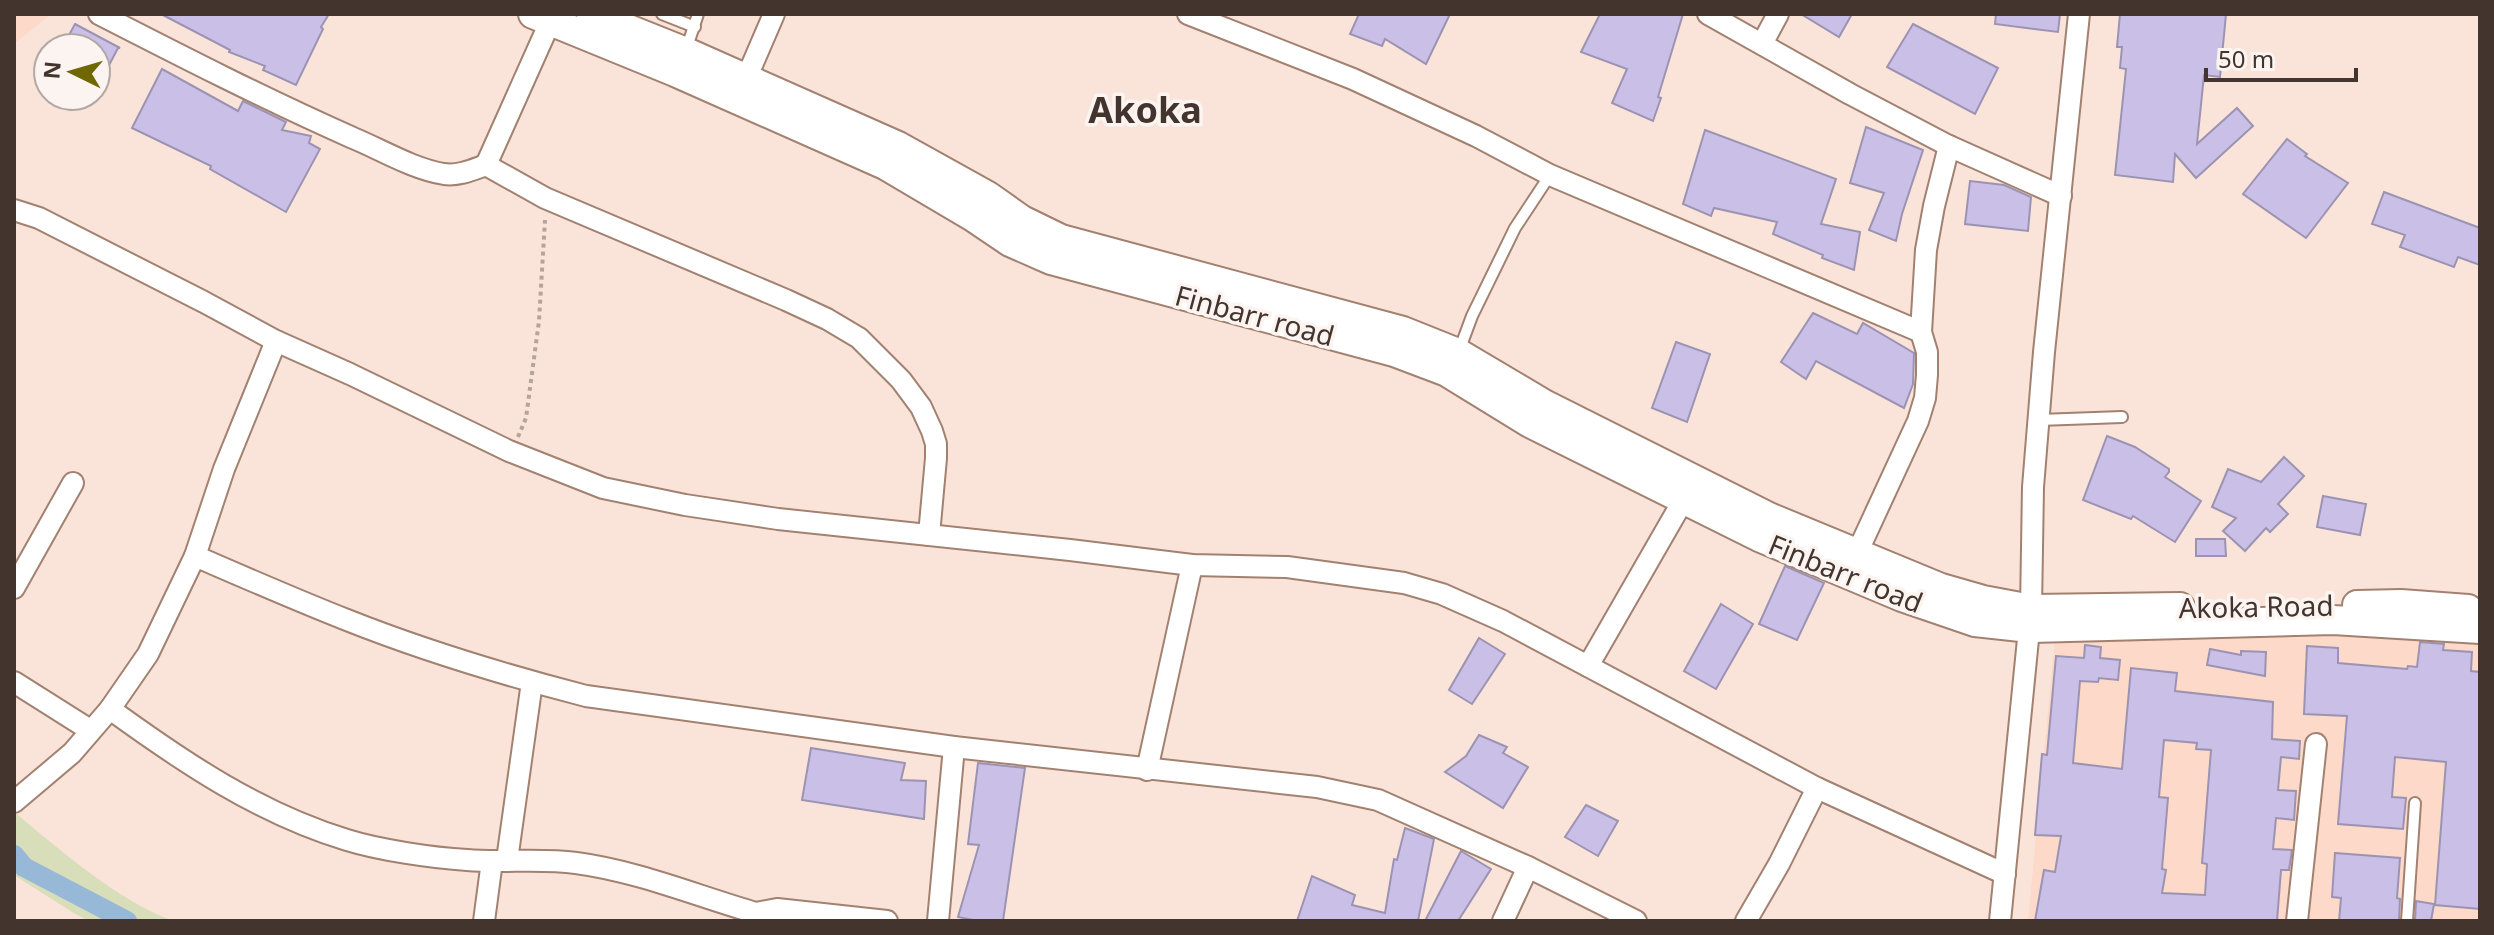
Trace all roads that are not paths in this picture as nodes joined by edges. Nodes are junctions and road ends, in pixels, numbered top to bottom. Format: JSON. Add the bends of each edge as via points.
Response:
{"nodes":[{"id":1,"x":99,"y":14,"type":"edge"},
{"id":2,"x":662,"y":14,"type":"edge"},
{"id":3,"x":698,"y":14,"type":"edge"},
{"id":4,"x":774,"y":14,"type":"edge"},
{"id":5,"x":1188,"y":14,"type":"edge"},
{"id":6,"x":1708,"y":14,"type":"edge"},
{"id":7,"x":1778,"y":14,"type":"edge"},
{"id":8,"x":2079,"y":14,"type":"edge"},
{"id":9,"x":598,"y":15,"type":"edge"},
{"id":10,"x":541,"y":18,"type":"edge"},
{"id":11,"x":690,"y":40,"type":"junction"},
{"id":12,"x":1762,"y":44,"type":"junction"},
{"id":13,"x":746,"y":79,"type":"junction"},
{"id":14,"x":1949,"y":146,"type":"junction"},
{"id":15,"x":486,"y":165,"type":"junction"},
{"id":16,"x":1550,"y":175,"type":"junction"},
{"id":17,"x":2061,"y":196,"type":"junction"},
{"id":18,"x":14,"y":210,"type":"edge"},
{"id":19,"x":1921,"y":332,"type":"junction"},
{"id":20,"x":276,"y":341,"type":"junction"},
{"id":21,"x":1458,"y":353,"type":"junction"},
{"id":22,"x":2122,"y":417,"type":"dead end"},
{"id":23,"x":2039,"y":420,"type":"junction"},
{"id":24,"x":73,"y":483,"type":"dead end"},
{"id":25,"x":1684,"y":499,"type":"junction"},
{"id":26,"x":929,"y":535,"type":"junction"},
{"id":27,"x":1857,"y":553,"type":"junction"},
{"id":28,"x":195,"y":556,"type":"junction"},
{"id":29,"x":1192,"y":565,"type":"junction"},
{"id":30,"x":14,"y":588,"type":"edge"},
{"id":31,"x":2480,"y":610,"type":"edge"},
{"id":32,"x":1979,"y":611,"type":"junction"},
{"id":33,"x":2030,"y":618,"type":"junction"},
{"id":34,"x":2480,"y":629,"type":"edge"},
{"id":35,"x":1588,"y":666,"type":"junction"},
{"id":36,"x":14,"y":682,"type":"edge"},
{"id":37,"x":532,"y":682,"type":"junction"},
{"id":38,"x":110,"y":709,"type":"junction"},
{"id":39,"x":90,"y":730,"type":"junction"},
{"id":40,"x":2316,"y":744,"type":"dead end"},
{"id":41,"x":954,"y":747,"type":"junction"},
{"id":42,"x":1147,"y":770,"type":"junction"},
{"id":43,"x":1817,"y":788,"type":"junction"},
{"id":44,"x":14,"y":802,"type":"edge"},
{"id":45,"x":2415,"y":803,"type":"dead end"},
{"id":46,"x":499,"y":860,"type":"junction"},
{"id":47,"x":1528,"y":867,"type":"junction"},
{"id":48,"x":2005,"y":874,"type":"junction"},
{"id":49,"x":759,"y":917,"type":"edge"},
{"id":50,"x":484,"y":921,"type":"edge"},
{"id":51,"x":887,"y":921,"type":"edge"},
{"id":52,"x":938,"y":921,"type":"edge"},
{"id":53,"x":1503,"y":921,"type":"edge"},
{"id":54,"x":1636,"y":921,"type":"edge"},
{"id":55,"x":1746,"y":921,"type":"edge"},
{"id":56,"x":2000,"y":921,"type":"edge"},
{"id":57,"x":2297,"y":921,"type":"edge"},
{"id":58,"x":2407,"y":921,"type":"edge"}],
"edges":[{"from":1,"to":15,"type":"street","via":[[271,101],[424,168],[455,174]]},
{"from":2,"to":11,"type":"lane"},
{"from":3,"to":11,"type":"lane"},
{"from":4,"to":13,"type":"street"},
{"from":5,"to":16,"type":"street","via":[[1353,79]]},
{"from":6,"to":12,"type":"street"},
{"from":7,"to":12,"type":"street"},
{"from":8,"to":17,"type":"street"},
{"from":9,"to":11,"type":"main road","name":"Finbarr road"},
{"from":10,"to":15,"type":"street"},
{"from":10,"to":25,"type":"main road","name":"Finbarr road","via":[[885,165],[1010,242],[1051,260],[1394,352],[1447,372],[1530,423]]},
{"from":11,"to":13,"type":"main road","name":"Finbarr road"},
{"from":12,"to":14,"type":"street"},
{"from":13,"to":21,"type":"main road","name":"Finbarr road","via":[[898,146],[1061,239],[1403,331]]},
{"from":14,"to":17,"type":"street"},
{"from":14,"to":19,"type":"street","via":[[1926,250]]},
{"from":15,"to":26,"type":"street","via":[[545,198],[786,300],[859,338],[901,380],[932,431],[936,458]]},
{"from":16,"to":19,"type":"street"},
{"from":16,"to":21,"type":"lane","via":[[1515,228]]},
{"from":17,"to":23,"type":"street"},
{"from":18,"to":20,"type":"street","via":[[39,218]]},
{"from":19,"to":27,"type":"street","via":[[1927,352],[1925,398]]},
{"from":20,"to":26,"type":"street","via":[[509,451],[603,488],[778,519]]},
{"from":20,"to":28,"type":"street"},
{"from":21,"to":27,"type":"main road","name":"Finbarr road","via":[[1544,404],[1769,517]]},
{"from":22,"to":23,"type":"lane"},
{"from":23,"to":33,"type":"street"},
{"from":24,"to":30,"type":"street"},
{"from":25,"to":32,"type":"main road","name":"Finbarr road","via":[[1813,561],[1932,609]]},
{"from":25,"to":35,"type":"street"},
{"from":26,"to":29,"type":"street"},
{"from":27,"to":32,"type":"main road","name":"Finbarr road","via":[[1941,588]]},
{"from":28,"to":37,"type":"street","via":[[348,621]]},
{"from":28,"to":38,"type":"street","via":[[148,654]]},
{"from":29,"to":35,"type":"street","via":[[1287,567],[1404,583],[1503,621]]},
{"from":29,"to":42,"type":"street"},
{"from":31,"to":33,"type":"main road","name":"Akoka Road","via":[[2401,604]]},
{"from":32,"to":33,"type":"main road"},
{"from":33,"to":34,"type":"main road","via":[[2333,620]]},
{"from":33,"to":48,"type":"street"},
{"from":35,"to":43,"type":"street"},
{"from":36,"to":39,"type":"street"},
{"from":37,"to":41,"type":"street","via":[[586,696]]},
{"from":37,"to":46,"type":"street"},
{"from":38,"to":39,"type":"street"},
{"from":38,"to":46,"type":"street","via":[[227,788],[321,832],[391,849]]},
{"from":39,"to":44,"type":"street","via":[[72,753]]},
{"from":40,"to":57,"type":"street"},
{"from":41,"to":42,"type":"street"},
{"from":41,"to":52,"type":"street"},
{"from":42,"to":47,"type":"street","via":[[1317,787],[1378,800]]},
{"from":43,"to":48,"type":"street"},
{"from":43,"to":55,"type":"street"},
{"from":45,"to":58,"type":"lane"},
{"from":46,"to":49,"type":"street","via":[[575,863],[654,880]]},
{"from":46,"to":50,"type":"street"},
{"from":47,"to":53,"type":"street"},
{"from":47,"to":54,"type":"street"},
{"from":48,"to":56,"type":"street"},
{"from":49,"to":51,"type":"street","via":[[777,909]]}]}
